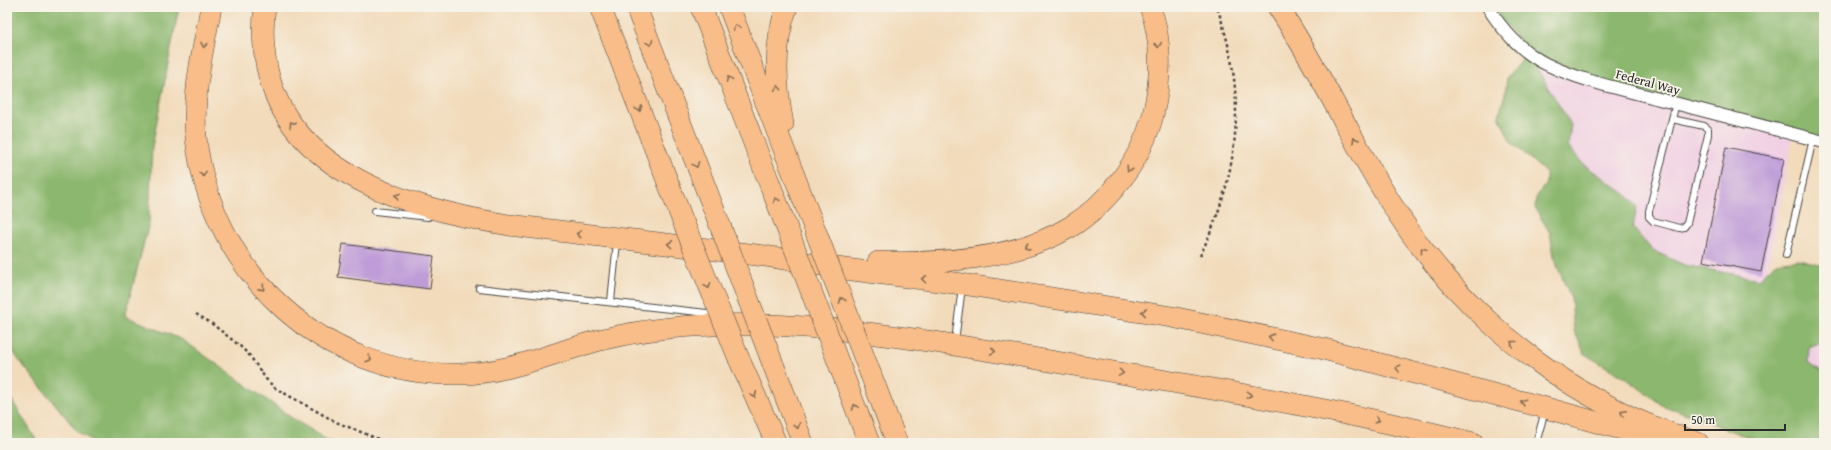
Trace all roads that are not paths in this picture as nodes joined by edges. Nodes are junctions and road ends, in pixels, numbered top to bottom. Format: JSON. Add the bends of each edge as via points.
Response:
{"nodes":[{"id":1,"x":211,"y":7,"type":"edge"},
{"id":2,"x":265,"y":7,"type":"edge"},
{"id":3,"x":592,"y":7,"type":"edge"},
{"id":4,"x":600,"y":7,"type":"edge"},
{"id":5,"x":636,"y":7,"type":"edge"},
{"id":6,"x":701,"y":7,"type":"edge"},
{"id":7,"x":729,"y":7,"type":"edge"},
{"id":8,"x":787,"y":7,"type":"edge"},
{"id":9,"x":1150,"y":7,"type":"edge"},
{"id":10,"x":1278,"y":7,"type":"edge"},
{"id":11,"x":1488,"y":7,"type":"edge"},
{"id":12,"x":632,"y":90,"type":"junction"},
{"id":13,"x":1676,"y":103,"type":"junction"},
{"id":14,"x":1672,"y":119,"type":"junction"},
{"id":15,"x":1819,"y":140,"type":"edge"},
{"id":16,"x":801,"y":194,"type":"junction"},
{"id":17,"x":376,"y":210,"type":"dead end"},
{"id":18,"x":533,"y":229,"type":"junction"},
{"id":19,"x":617,"y":238,"type":"junction"},
{"id":20,"x":1786,"y":255,"type":"dead end"},
{"id":21,"x":765,"y":256,"type":"junction"},
{"id":22,"x":962,"y":284,"type":"junction"},
{"id":23,"x":479,"y":288,"type":"dead end"},
{"id":24,"x":611,"y":301,"type":"junction"},
{"id":25,"x":729,"y":316,"type":"dead end"},
{"id":26,"x":745,"y":318,"type":"dead end"},
{"id":27,"x":878,"y":334,"type":"junction"},
{"id":28,"x":954,"y":345,"type":"junction"},
{"id":29,"x":1546,"y":408,"type":"junction"},
{"id":30,"x":776,"y":443,"type":"edge"},
{"id":31,"x":803,"y":443,"type":"edge"},
{"id":32,"x":869,"y":443,"type":"edge"},
{"id":33,"x":897,"y":443,"type":"edge"},
{"id":34,"x":1473,"y":443,"type":"edge"},
{"id":35,"x":1536,"y":443,"type":"edge"},
{"id":36,"x":1682,"y":443,"type":"edge"},
{"id":37,"x":1698,"y":443,"type":"edge"}],
"edges":[{"from":1,"to":27,"type":"highway","one_way":true,"via":[[200,63],[195,112],[200,160],[212,208],[234,251],[264,290],[300,323],[342,348],[372,360],[411,370],[460,374],[509,369],[600,340],[664,329],[755,324]]},
{"from":18,"to":2,"type":"highway","one_way":true,"via":[[484,221],[409,200],[365,183],[319,155],[291,123],[274,91],[265,54]]},
{"from":3,"to":12,"type":"highway"},
{"from":4,"to":12,"type":"highway"},
{"from":5,"to":31,"type":"highway","one_way":true,"bridge":true},
{"from":32,"to":6,"type":"highway","one_way":true,"bridge":true},
{"from":16,"to":7,"type":"highway","one_way":true},
{"from":16,"to":8,"type":"highway","one_way":true,"via":[[786,138],[778,82],[779,45]]},
{"from":9,"to":21,"type":"highway","one_way":true,"via":[[1160,67],[1150,123],[1136,156],[1117,185],[1094,209],[1070,228],[1009,251],[943,260],[863,262]]},
{"from":37,"to":10,"type":"highway","one_way":true,"via":[[1638,420],[1583,392],[1523,351],[1468,303],[1424,252],[1393,207]]},
{"from":11,"to":13,"type":"street","name":"Federal Way","via":[[1502,27],[1522,47],[1546,64],[1611,86]]},
{"from":12,"to":30,"type":"highway","one_way":true,"bridge":true,"via":[[739,359]]},
{"from":13,"to":14,"type":"lane"},
{"from":13,"to":15,"type":"street","name":"Federal Way"},
{"from":14,"to":14,"type":"lane","via":[[1648,211],[1653,221],[1679,228],[1684,227],[1687,222],[1708,129]]},
{"from":15,"to":20,"type":"lane"},
{"from":33,"to":16,"type":"highway","one_way":true,"bridge":true},
{"from":17,"to":18,"type":"lane"},
{"from":19,"to":18,"type":"highway","one_way":true},
{"from":21,"to":19,"type":"highway","one_way":true},
{"from":19,"to":24,"type":"lane"},
{"from":22,"to":21,"type":"highway","one_way":true},
{"from":22,"to":28,"type":"lane"},
{"from":29,"to":22,"type":"highway","one_way":true,"via":[[1324,349],[1208,323]]},
{"from":23,"to":24,"type":"lane"},
{"from":24,"to":25,"type":"lane"},
{"from":26,"to":27,"type":"lane"},
{"from":27,"to":28,"type":"highway"},
{"from":28,"to":34,"type":"highway","one_way":true,"via":[[1284,401]]},
{"from":29,"to":35,"type":"lane"},
{"from":29,"to":36,"type":"highway"}]}
